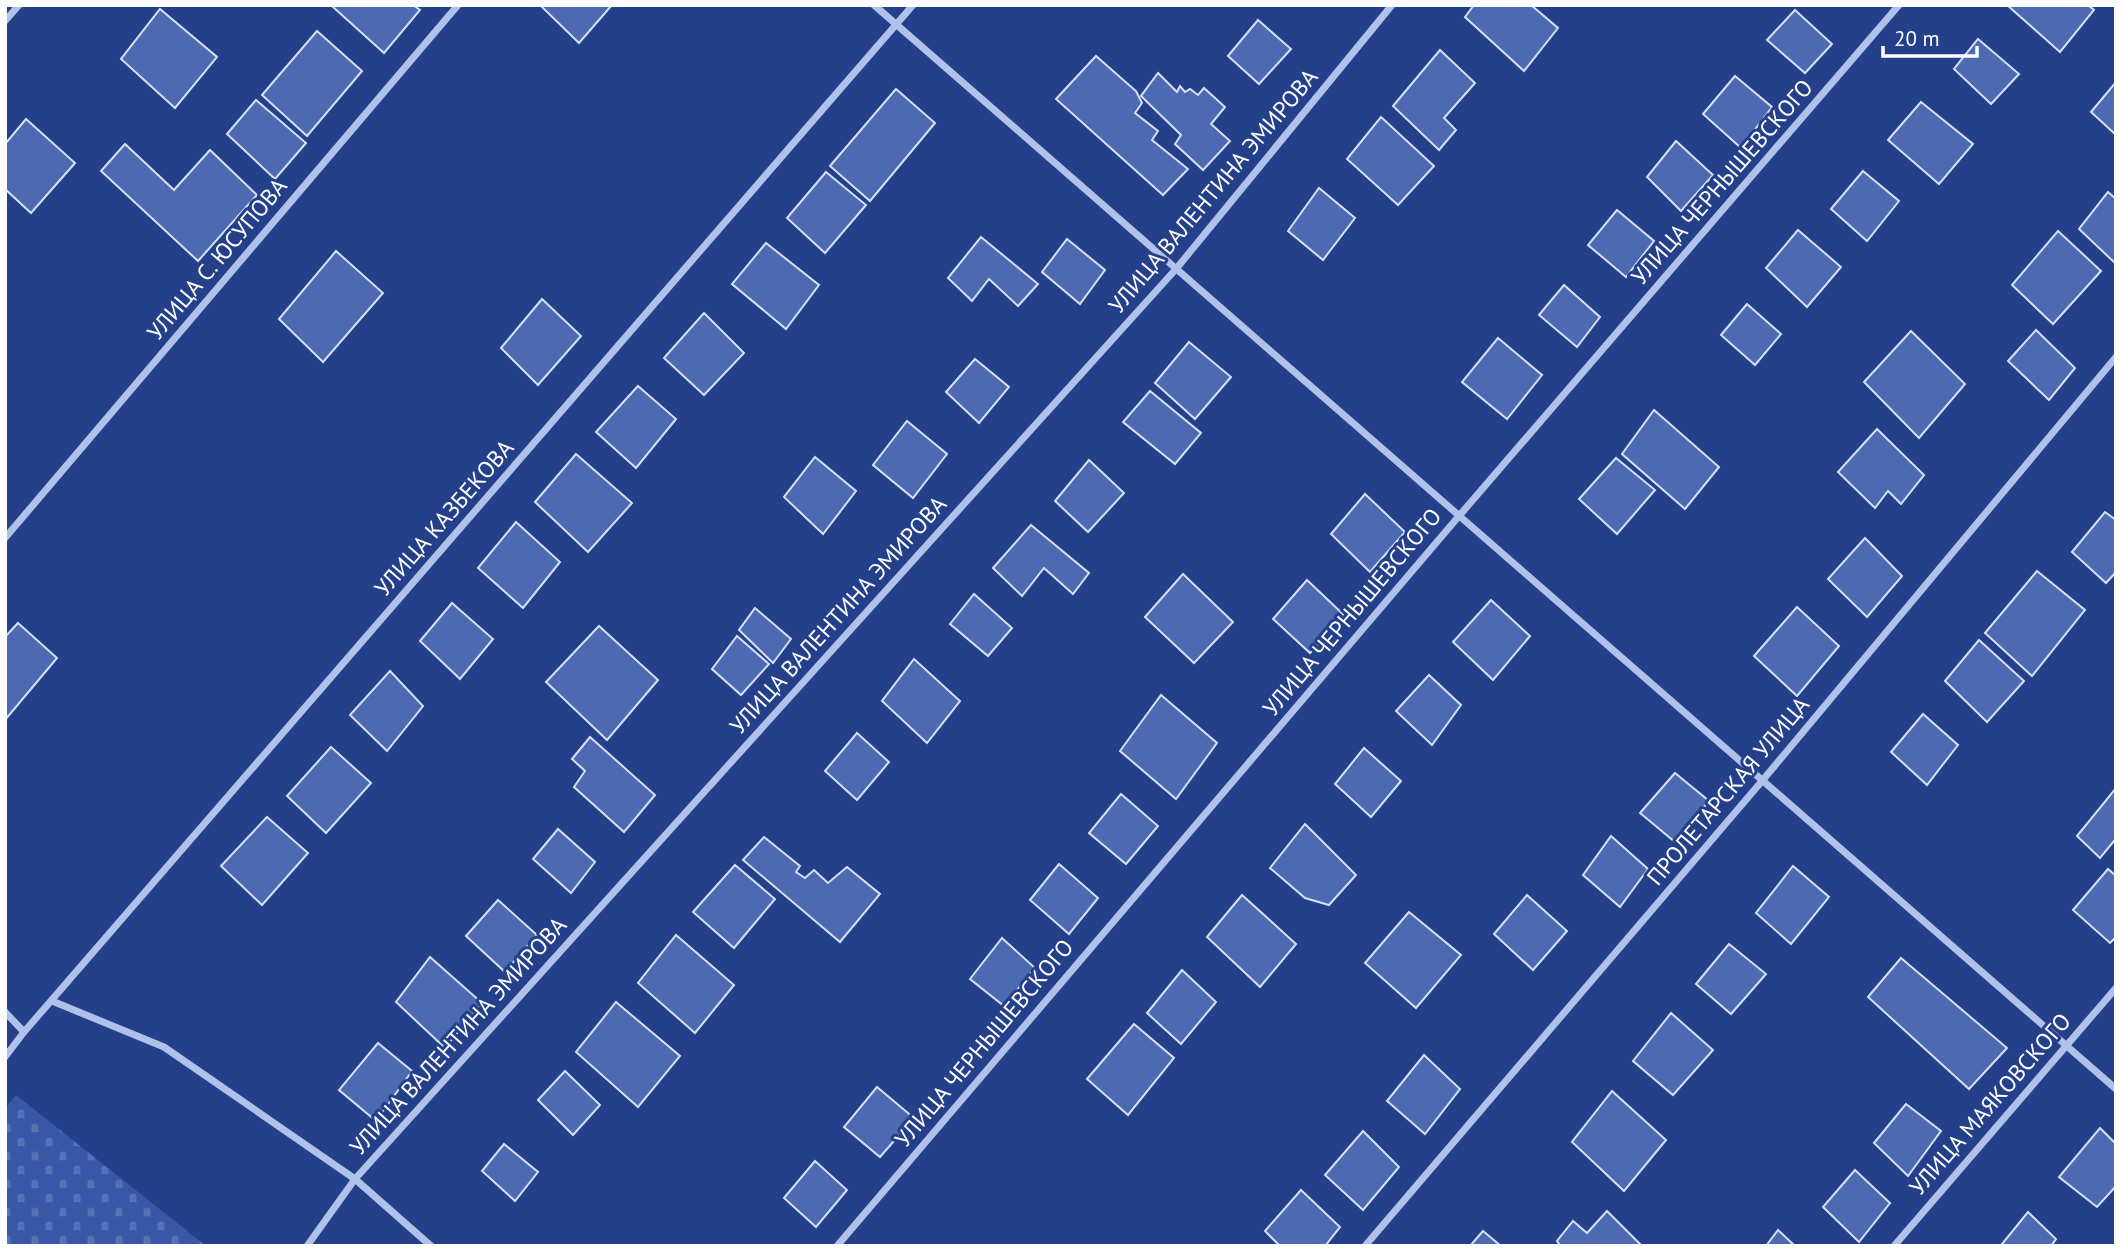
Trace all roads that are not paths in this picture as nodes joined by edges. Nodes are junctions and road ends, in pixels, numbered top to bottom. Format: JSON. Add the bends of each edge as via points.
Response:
{"nodes":[{"id":1,"x":19,"y":5,"type":"edge"},
{"id":2,"x":458,"y":5,"type":"edge"},
{"id":3,"x":874,"y":5,"type":"edge"},
{"id":4,"x":913,"y":5,"type":"edge"},
{"id":5,"x":1392,"y":5,"type":"edge"},
{"id":6,"x":1899,"y":5,"type":"edge"},
{"id":7,"x":5,"y":21,"type":"edge"},
{"id":8,"x":896,"y":24,"type":"junction"},
{"id":9,"x":1176,"y":269,"type":"junction"},
{"id":10,"x":2116,"y":357,"type":"edge"},
{"id":11,"x":1459,"y":516,"type":"junction"},
{"id":12,"x":5,"y":538,"type":"edge"},
{"id":13,"x":1762,"y":781,"type":"junction"},
{"id":14,"x":2116,"y":988,"type":"edge"},
{"id":15,"x":52,"y":1001,"type":"junction"},
{"id":16,"x":5,"y":1012,"type":"edge"},
{"id":17,"x":24,"y":1032,"type":"junction"},
{"id":18,"x":2066,"y":1045,"type":"junction"},
{"id":19,"x":5,"y":1057,"type":"edge"},
{"id":20,"x":2116,"y":1089,"type":"edge"},
{"id":21,"x":355,"y":1179,"type":"junction"},
{"id":22,"x":307,"y":1246,"type":"edge"},
{"id":23,"x":431,"y":1246,"type":"edge"},
{"id":24,"x":837,"y":1246,"type":"edge"},
{"id":25,"x":1366,"y":1246,"type":"edge"},
{"id":26,"x":1894,"y":1246,"type":"edge"}],
"edges":[{"from":1,"to":7,"type":"street"},
{"from":2,"to":12,"type":"street","name":"УЛИЦА С. ЮСУПОВА"},
{"from":3,"to":8,"type":"street"},
{"from":4,"to":8,"type":"street","name":"УЛИЦА КАЗБЕКОВА"},
{"from":5,"to":9,"type":"street","name":"УЛИЦА ВАЛЕНТИНА ЭМИРОВА"},
{"from":6,"to":11,"type":"street","name":"УЛИЦА ЧЕРНЫШЕВСКОГО"},
{"from":8,"to":9,"type":"street"},
{"from":8,"to":15,"type":"street","name":"УЛИЦА КАЗБЕКОВА"},
{"from":9,"to":11,"type":"street"},
{"from":9,"to":21,"type":"street","name":"УЛИЦА ВАЛЕНТИНА ЭМИРОВА"},
{"from":10,"to":13,"type":"street","name":"ПРОЛЕТАРСКАЯ УЛИЦА"},
{"from":11,"to":13,"type":"street"},
{"from":11,"to":24,"type":"street","name":"УЛИЦА ЧЕРНЫШЕВСКОГО"},
{"from":13,"to":18,"type":"street"},
{"from":13,"to":25,"type":"street","name":"ПРОЛЕТАРСКАЯ УЛИЦА"},
{"from":14,"to":18,"type":"street","name":"УЛИЦА МАЯКОВСКОГО"},
{"from":15,"to":17,"type":"street","name":"УЛИЦА КАЗБЕКОВА"},
{"from":15,"to":21,"type":"street","via":[[164,1047]]},
{"from":16,"to":17,"type":"street"},
{"from":17,"to":19,"type":"street","name":"УЛИЦА КАЗБЕКОВА"},
{"from":18,"to":20,"type":"street"},
{"from":18,"to":26,"type":"street","name":"УЛИЦА МАЯКОВСКОГО"},
{"from":21,"to":22,"type":"street","name":"УЛИЦА ВАЛЕНТИНА ЭМИРОВА"},
{"from":21,"to":23,"type":"street"}]}
